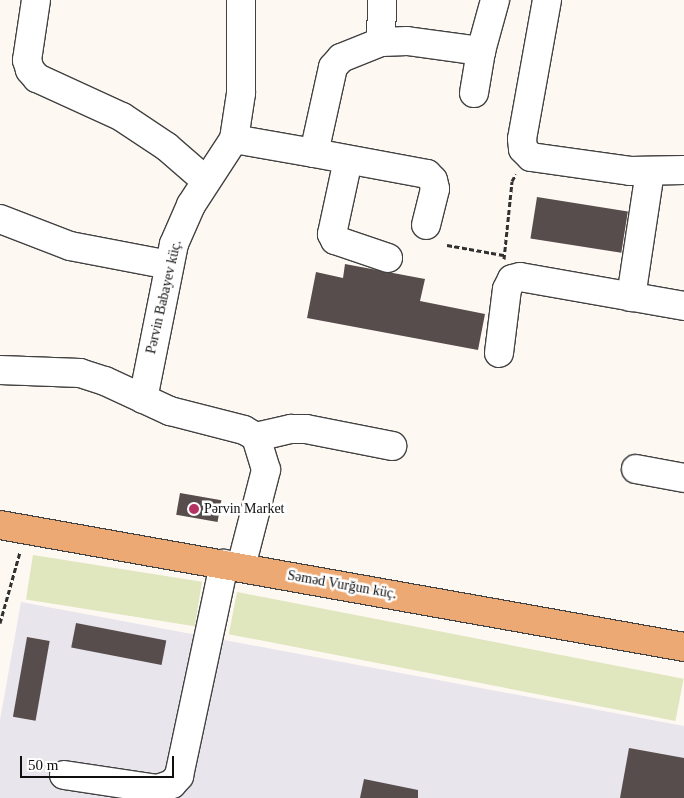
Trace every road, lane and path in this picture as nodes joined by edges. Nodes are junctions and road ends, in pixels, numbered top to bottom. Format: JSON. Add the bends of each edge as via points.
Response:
{"nodes":[{"id":1,"x":36,"y":0,"type":"edge"},
{"id":2,"x":240,"y":0,"type":"edge"},
{"id":3,"x":382,"y":0,"type":"edge"},
{"id":4,"x":495,"y":0,"type":"edge"},
{"id":5,"x":547,"y":0,"type":"edge"},
{"id":6,"x":381,"y":42,"type":"junction"},
{"id":7,"x":481,"y":51,"type":"junction"},
{"id":8,"x":474,"y":93,"type":"dead end"},
{"id":9,"x":234,"y":139,"type":"junction"},
{"id":10,"x":314,"y":153,"type":"junction"},
{"id":11,"x":531,"y":157,"type":"junction"},
{"id":12,"x":348,"y":160,"type":"junction"},
{"id":13,"x":684,"y":170,"type":"edge"},
{"id":14,"x":650,"y":172,"type":"junction"},
{"id":15,"x":205,"y":180,"type":"junction"},
{"id":16,"x":0,"y":219,"type":"edge"},
{"id":17,"x":426,"y":225,"type":"dead end"},
{"id":18,"x":447,"y":246,"type":"dead end"},
{"id":19,"x":388,"y":258,"type":"dead end"},
{"id":20,"x":170,"y":265,"type":"junction"},
{"id":21,"x":507,"y":267,"type":"junction"},
{"id":22,"x":631,"y":297,"type":"junction"},
{"id":23,"x":684,"y":306,"type":"edge"},
{"id":24,"x":498,"y":353,"type":"dead end"},
{"id":25,"x":0,"y":370,"type":"edge"},
{"id":26,"x":143,"y":399,"type":"junction"},
{"id":27,"x":256,"y":437,"type":"junction"},
{"id":28,"x":392,"y":446,"type":"dead end"},
{"id":29,"x":636,"y":468,"type":"dead end"},
{"id":30,"x":684,"y":478,"type":"edge"},
{"id":31,"x":0,"y":525,"type":"edge"},
{"id":32,"x":26,"y":529,"type":"junction"},
{"id":33,"x":232,"y":565,"type":"junction"},
{"id":34,"x":0,"y":623,"type":"edge"},
{"id":35,"x":684,"y":647,"type":"edge"},
{"id":36,"x":64,"y":775,"type":"dead end"}],
"edges":[{"from":1,"to":15,"type":"street","via":[[27,60],[37,78],[122,117],[167,147]]},
{"from":2,"to":9,"type":"street","name":"Pərvin Babayev küç.","via":[[241,93]]},
{"from":3,"to":6,"type":"street"},
{"from":4,"to":7,"type":"street"},
{"from":5,"to":11,"type":"street","via":[[522,139],[523,150]]},
{"from":6,"to":7,"type":"street","via":[[407,41]]},
{"from":6,"to":10,"type":"street","via":[[341,58],[333,68]]},
{"from":7,"to":8,"type":"street"},
{"from":9,"to":10,"type":"street"},
{"from":9,"to":15,"type":"street","name":"Pərvin Babayev küç."},
{"from":10,"to":12,"type":"street"},
{"from":11,"to":14,"type":"street"},
{"from":11,"to":21,"type":"path","via":[[512,181]]},
{"from":12,"to":17,"type":"street","via":[[427,174],[433,180],[434,189]]},
{"from":12,"to":19,"type":"street","via":[[332,234],[335,240]]},
{"from":13,"to":14,"type":"street"},
{"from":14,"to":22,"type":"street"},
{"from":15,"to":20,"type":"street","name":"Pərvin Babayev küç.","via":[[184,221]]},
{"from":16,"to":20,"type":"street","via":[[70,246]]},
{"from":18,"to":21,"type":"path"},
{"from":20,"to":26,"type":"street","name":"Pərvin Babayev küç."},
{"from":21,"to":22,"type":"street","via":[[520,277]]},
{"from":21,"to":24,"type":"street"},
{"from":22,"to":23,"type":"street"},
{"from":25,"to":26,"type":"street","via":[[80,373]]},
{"from":26,"to":27,"type":"street","via":[[170,411],[244,430]]},
{"from":27,"to":28,"type":"street","via":[[306,429]]},
{"from":27,"to":33,"type":"street","via":[[266,470]]},
{"from":29,"to":30,"type":"street"},
{"from":31,"to":32,"type":"main road","name":"Səməd Vurğun küç."},
{"from":32,"to":33,"type":"main road","name":"Səməd Vurğun küç."},
{"from":32,"to":34,"type":"path"},
{"from":33,"to":35,"type":"main road","name":"Səməd Vurğun küç."},
{"from":33,"to":36,"type":"street","via":[[179,776],[172,784],[158,789]]}]}
